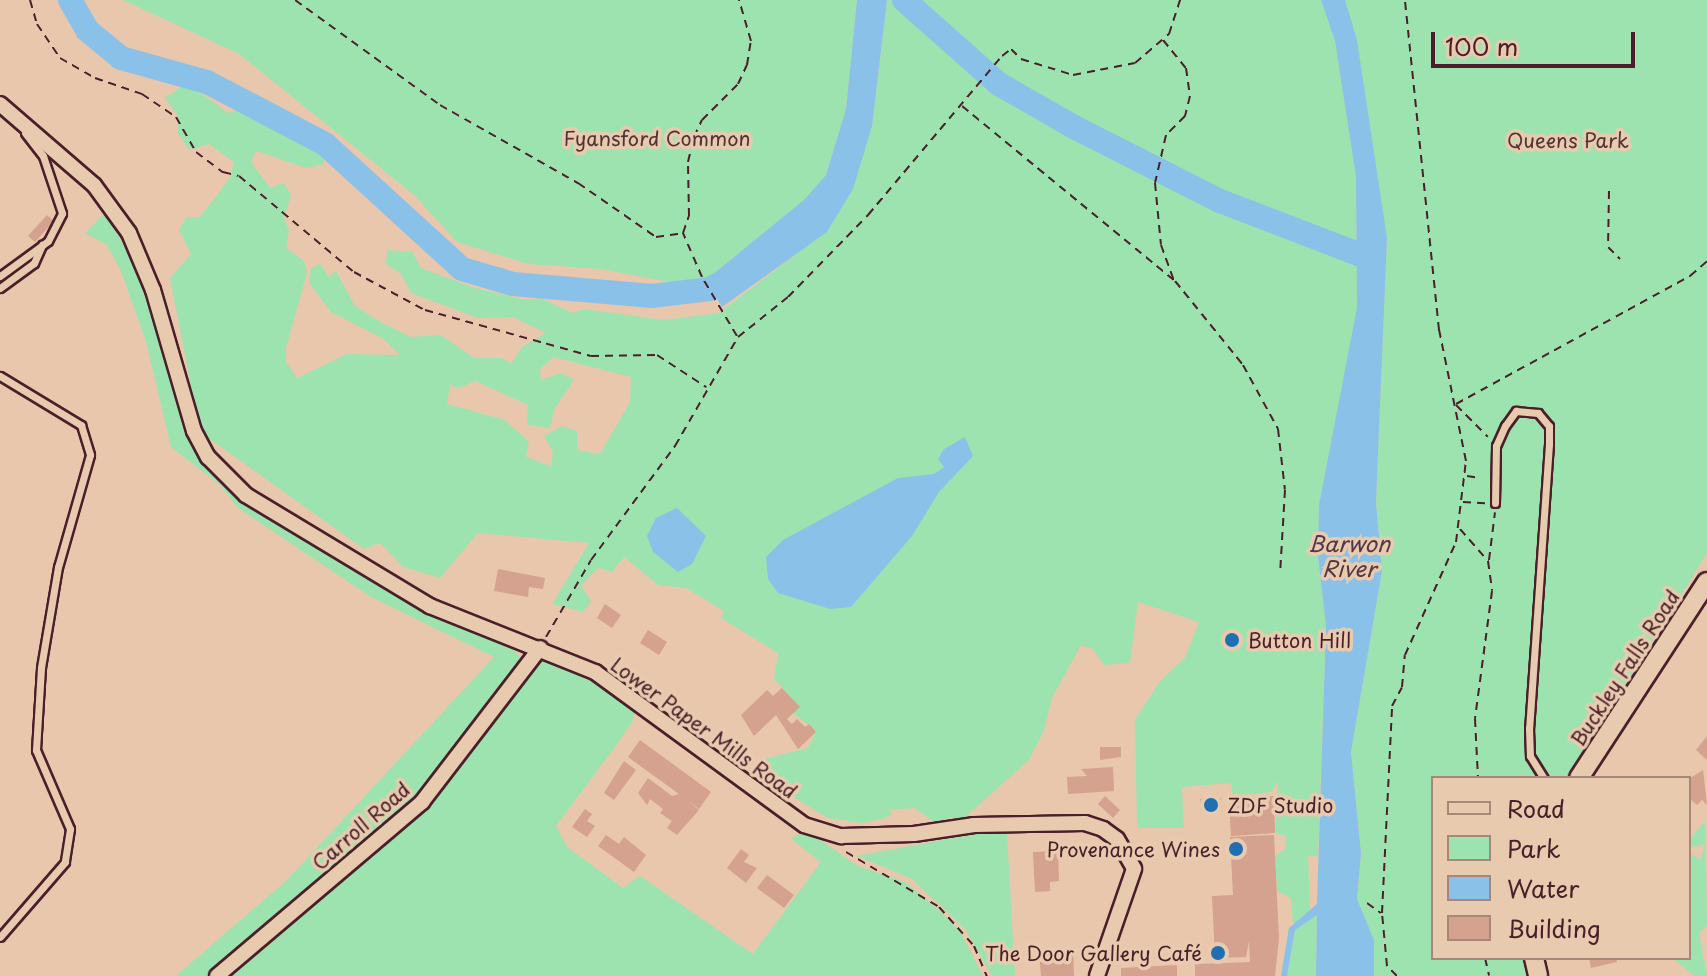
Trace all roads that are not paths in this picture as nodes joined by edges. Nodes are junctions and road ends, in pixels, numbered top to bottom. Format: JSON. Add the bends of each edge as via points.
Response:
{"nodes":[{"id":1,"x":3,"y":106,"type":"edge"},
{"id":2,"x":42,"y":245,"type":"junction"},
{"id":3,"x":0,"y":276,"type":"edge"},
{"id":4,"x":0,"y":288,"type":"edge"},
{"id":5,"x":0,"y":376,"type":"edge"},
{"id":6,"x":1495,"y":503,"type":"road end"},
{"id":7,"x":1707,"y":582,"type":"edge"},
{"id":8,"x":540,"y":648,"type":"junction"},
{"id":9,"x":1543,"y":776,"type":"edge"},
{"id":10,"x":1580,"y":776,"type":"edge"},
{"id":11,"x":0,"y":937,"type":"edge"},
{"id":12,"x":217,"y":976,"type":"edge"},
{"id":13,"x":1097,"y":976,"type":"edge"}],
"edges":[{"from":1,"to":2,"type":"lane","via":[[43,156],[62,202],[60,225]]},
{"from":1,"to":8,"type":"street","name":"Lower Paper Mills Road","via":[[94,185],[129,233],[153,290],[194,431],[208,457],[246,495],[375,576],[430,606]]},
{"from":2,"to":3,"type":"lane"},
{"from":2,"to":4,"type":"lane","via":[[34,263]]},
{"from":5,"to":11,"type":"lane","via":[[81,425],[90,455],[58,567],[41,668],[36,750],[70,829],[65,862]]},
{"from":6,"to":9,"type":"lane","via":[[1496,446],[1516,411],[1538,413],[1549,426],[1529,728],[1530,756]]},
{"from":7,"to":10,"type":"street","name":"Buckley Falls Road"},
{"from":8,"to":12,"type":"street","name":"Carroll Road","via":[[422,802]]},
{"from":8,"to":13,"type":"street","name":"Lower Paper Mills Road","via":[[634,696],[779,809],[825,833],[901,835],[1037,823],[1085,823],[1103,829],[1117,839],[1134,869]]}]}
